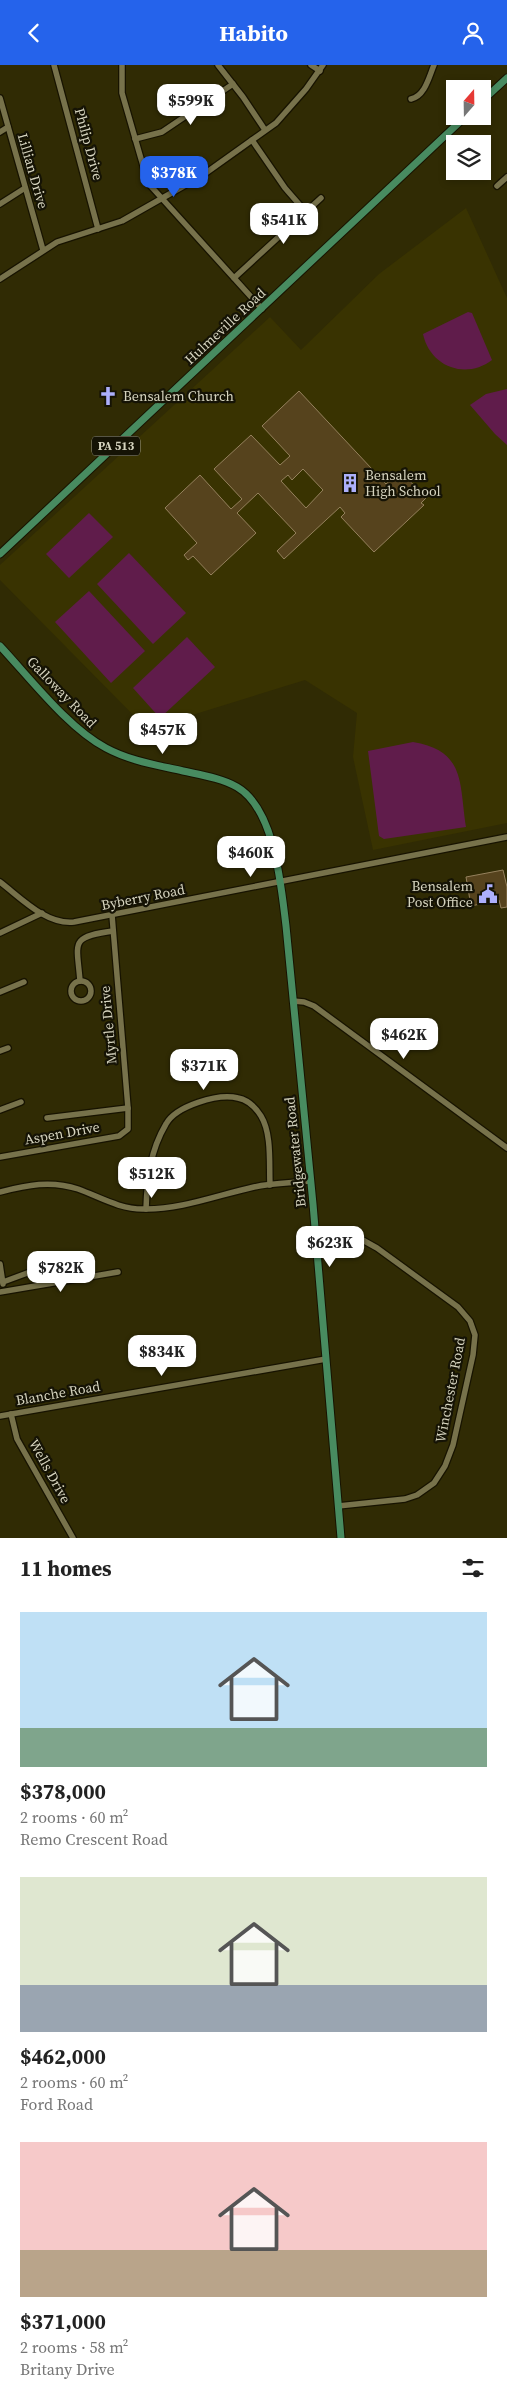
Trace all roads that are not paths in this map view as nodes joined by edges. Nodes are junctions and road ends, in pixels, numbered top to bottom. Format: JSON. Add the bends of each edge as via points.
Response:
{"nodes":[{"id":1,"x":54,"y":65,"type":"edge"},
{"id":2,"x":122,"y":65,"type":"edge"},
{"id":3,"x":218,"y":65,"type":"edge"},
{"id":4,"x":310,"y":65,"type":"edge"},
{"id":5,"x":434,"y":65,"type":"edge"},
{"id":6,"x":321,"y":68,"type":"edge"},
{"id":7,"x":507,"y":78,"type":"edge"},
{"id":8,"x":233,"y":84,"type":"junction"},
{"id":9,"x":491,"y":93,"type":"edge"},
{"id":10,"x":0,"y":98,"type":"edge"},
{"id":11,"x":411,"y":99,"type":"dead end"},
{"id":12,"x":456,"y":125,"type":"edge"},
{"id":13,"x":8,"y":127,"type":"junction"},
{"id":14,"x":265,"y":130,"type":"junction"},
{"id":15,"x":0,"y":132,"type":"edge"},
{"id":16,"x":135,"y":139,"type":"junction"},
{"id":17,"x":252,"y":140,"type":"junction"},
{"id":18,"x":507,"y":177,"type":"edge"},
{"id":19,"x":497,"y":186,"type":"dead end"},
{"id":20,"x":25,"y":188,"type":"junction"},
{"id":21,"x":320,"y":198,"type":"dead end"},
{"id":22,"x":161,"y":200,"type":"junction"},
{"id":23,"x":0,"y":205,"type":"edge"},
{"id":24,"x":305,"y":211,"type":"junction"},
{"id":25,"x":98,"y":229,"type":"junction"},
{"id":26,"x":44,"y":250,"type":"junction"},
{"id":27,"x":234,"y":278,"type":"junction"},
{"id":28,"x":0,"y":279,"type":"edge"},
{"id":29,"x":262,"y":309,"type":"junction"},
{"id":30,"x":0,"y":555,"type":"edge"},
{"id":31,"x":0,"y":645,"type":"edge"},
{"id":32,"x":507,"y":837,"type":"edge"},
{"id":33,"x":0,"y":882,"type":"edge"},
{"id":34,"x":279,"y":883,"type":"junction"},
{"id":35,"x":42,"y":913,"type":"junction"},
{"id":36,"x":112,"y":915,"type":"junction"},
{"id":37,"x":111,"y":932,"type":"junction"},
{"id":38,"x":0,"y":933,"type":"edge"},
{"id":39,"x":80,"y":981,"type":"dead end"},
{"id":40,"x":24,"y":982,"type":"dead end"},
{"id":41,"x":0,"y":992,"type":"edge"},
{"id":42,"x":293,"y":1001,"type":"junction"},
{"id":43,"x":8,"y":1048,"type":"dead end"},
{"id":44,"x":0,"y":1051,"type":"edge"},
{"id":45,"x":21,"y":1102,"type":"dead end"},
{"id":46,"x":128,"y":1108,"type":"junction"},
{"id":47,"x":0,"y":1110,"type":"edge"},
{"id":48,"x":47,"y":1118,"type":"dead end"},
{"id":49,"x":127,"y":1131,"type":"joint"},
{"id":50,"x":507,"y":1148,"type":"edge"},
{"id":51,"x":0,"y":1157,"type":"edge"},
{"id":52,"x":311,"y":1181,"type":"junction"},
{"id":53,"x":270,"y":1185,"type":"junction"},
{"id":54,"x":0,"y":1192,"type":"edge"},
{"id":55,"x":146,"y":1209,"type":"junction"},
{"id":56,"x":316,"y":1235,"type":"junction"},
{"id":57,"x":0,"y":1264,"type":"edge"},
{"id":58,"x":56,"y":1267,"type":"dead end"},
{"id":59,"x":118,"y":1272,"type":"dead end"},
{"id":60,"x":3,"y":1282,"type":"junction"},
{"id":61,"x":2,"y":1292,"type":"edge"},
{"id":62,"x":326,"y":1359,"type":"junction"},
{"id":63,"x":11,"y":1414,"type":"junction"},
{"id":64,"x":0,"y":1416,"type":"edge"},
{"id":65,"x":338,"y":1506,"type":"junction"},
{"id":66,"x":73,"y":1538,"type":"edge"},
{"id":67,"x":341,"y":1538,"type":"edge"}],
"edges":[{"from":1,"to":25,"type":"street","name":"Philip Drive"},
{"from":2,"to":16,"type":"street","via":[[122,93]]},
{"from":3,"to":8,"type":"street"},
{"from":4,"to":6,"type":"street"},
{"from":5,"to":11,"type":"street","via":[[425,87]]},
{"from":6,"to":14,"type":"street","via":[[276,123]]},
{"from":7,"to":9,"type":"main road"},
{"from":8,"to":14,"type":"street"},
{"from":8,"to":16,"type":"street","via":[[162,132]]},
{"from":10,"to":13,"type":"street","name":"Lillian Drive"},
{"from":12,"to":29,"type":"main road","name":"Hulmeville Road","number":"PA 513"},
{"from":13,"to":15,"type":"street"},
{"from":13,"to":20,"type":"street","name":"Lillian Drive"},
{"from":14,"to":17,"type":"street"},
{"from":16,"to":22,"type":"street","via":[[148,183]]},
{"from":17,"to":22,"type":"street"},
{"from":17,"to":24,"type":"street"},
{"from":18,"to":19,"type":"street"},
{"from":20,"to":23,"type":"street"},
{"from":20,"to":26,"type":"street","name":"Lillian Drive"},
{"from":21,"to":24,"type":"street"},
{"from":22,"to":25,"type":"street","via":[[122,221]]},
{"from":22,"to":27,"type":"street"},
{"from":24,"to":27,"type":"street"},
{"from":25,"to":26,"type":"street","via":[[69,237]]},
{"from":26,"to":28,"type":"street"},
{"from":27,"to":29,"type":"street"},
{"from":29,"to":30,"type":"main road","name":"Hulmeville Road","number":"PA 513"},
{"from":31,"to":34,"type":"main road","name":"Galloway Road","via":[[94,741],[123,756],[227,782],[248,795],[263,816]]},
{"from":32,"to":34,"type":"street","name":"Byberry Road"},
{"from":33,"to":35,"type":"street","name":"Byberry Road"},
{"from":34,"to":36,"type":"street","name":"Byberry Road"},
{"from":34,"to":42,"type":"main road","name":"Bridgewater Road"},
{"from":35,"to":36,"type":"street","name":"Byberry Road","via":[[67,923]]},
{"from":35,"to":38,"type":"street"},
{"from":36,"to":37,"type":"street","name":"Myrtle Drive"},
{"from":37,"to":39,"type":"street","via":[[89,935],[78,942]]},
{"from":37,"to":46,"type":"street","name":"Myrtle Drive"},
{"from":40,"to":41,"type":"street"},
{"from":42,"to":50,"type":"street","via":[[304,1001],[314,1006]]},
{"from":42,"to":52,"type":"main road","name":"Bridgewater Road"},
{"from":43,"to":44,"type":"street"},
{"from":45,"to":47,"type":"street"},
{"from":46,"to":48,"type":"street"},
{"from":46,"to":49,"type":"street","name":"Myrtle Drive"},
{"from":49,"to":51,"type":"street","name":"Aspen Drive","via":[[119,1136]]},
{"from":52,"to":53,"type":"street"},
{"from":52,"to":56,"type":"main road","name":"Bridgewater Road"},
{"from":53,"to":55,"type":"street","via":[[171,1207]]},
{"from":53,"to":55,"type":"street","via":[[266,1128],[262,1117],[244,1100],[232,1097],[216,1099],[179,1111],[165,1125],[148,1170]]},
{"from":54,"to":55,"type":"street","via":[[35,1184],[57,1184],[120,1206]]},
{"from":56,"to":62,"type":"main road","name":"Bridgewater Road"},
{"from":56,"to":65,"type":"street","name":"Winchester Road","via":[[346,1234],[377,1248],[458,1307],[470,1321],[475,1335],[453,1445],[434,1483],[405,1499]]},
{"from":57,"to":60,"type":"street"},
{"from":58,"to":60,"type":"street","via":[[41,1268]]},
{"from":59,"to":61,"type":"street"},
{"from":60,"to":61,"type":"street"},
{"from":62,"to":63,"type":"street","name":"Blanche Road"},
{"from":62,"to":65,"type":"main road","name":"Bridgewater Road"},
{"from":63,"to":64,"type":"street","name":"Blanche Road"},
{"from":63,"to":66,"type":"street","name":"Wells Drive","via":[[17,1439]]},
{"from":65,"to":67,"type":"main road","name":"Bridgewater Road"}]}
